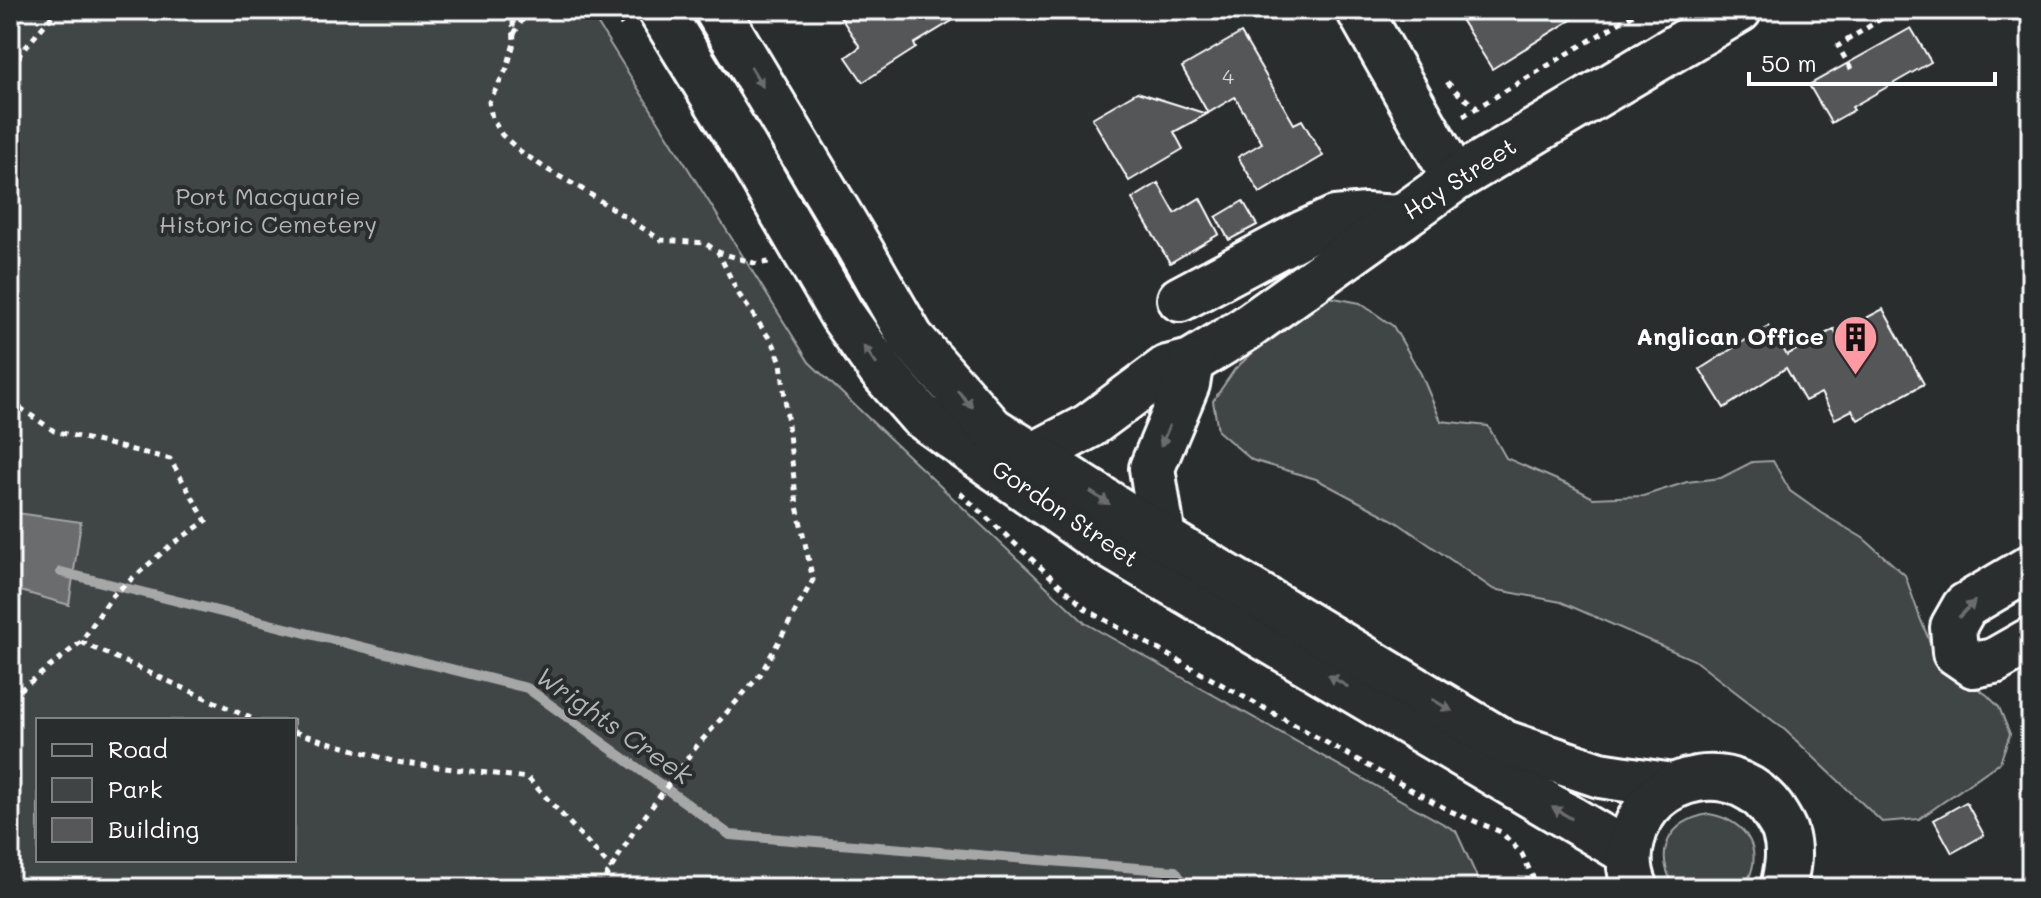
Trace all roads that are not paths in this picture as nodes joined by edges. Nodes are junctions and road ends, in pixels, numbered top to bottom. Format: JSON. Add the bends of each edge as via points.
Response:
{"nodes":[{"id":1,"x":660,"y":10,"type":"edge"},
{"id":2,"x":717,"y":10,"type":"edge"},
{"id":3,"x":1359,"y":10,"type":"edge"},
{"id":4,"x":1739,"y":10,"type":"edge"},
{"id":5,"x":1455,"y":179,"type":"junction"},
{"id":6,"x":1400,"y":218,"type":"junction"},
{"id":7,"x":1180,"y":299,"type":"dead end"},
{"id":8,"x":1191,"y":362,"type":"junction"},
{"id":9,"x":1034,"y":455,"type":"junction"},
{"id":10,"x":1163,"y":538,"type":"junction"},
{"id":11,"x":2031,"y":567,"type":"edge"},
{"id":12,"x":2031,"y":640,"type":"edge"},
{"id":13,"x":1672,"y":786,"type":"junction"},
{"id":14,"x":1785,"y":833,"type":"junction"},
{"id":15,"x":1632,"y":871,"type":"edge"},
{"id":16,"x":1783,"y":888,"type":"edge"},
{"id":17,"x":1810,"y":888,"type":"edge"}],
"edges":[{"from":15,"to":1,"type":"main road","name":"Gordon Street","one_way":true,"via":[[1091,535],[920,415],[842,315]]},
{"from":2,"to":9,"type":"main road","name":"Gordon Street","one_way":true,"via":[[911,338],[992,429]]},
{"from":3,"to":5,"type":"main road"},
{"from":4,"to":5,"type":"main road","name":"Hay Street"},
{"from":5,"to":6,"type":"main road","name":"Hay Street"},
{"from":6,"to":7,"type":"main road","via":[[1335,219]]},
{"from":6,"to":8,"type":"main road","name":"Hay Street"},
{"from":8,"to":9,"type":"main road","name":"Hay Street","via":[[1167,368],[1089,426]]},
{"from":8,"to":10,"type":"main road","one_way":true,"via":[[1152,468]]},
{"from":9,"to":10,"type":"main road","name":"Gordon Street","one_way":true},
{"from":10,"to":13,"type":"main road","name":"Gordon Street","one_way":true,"via":[[1505,743],[1600,775]]},
{"from":12,"to":11,"type":"main road","one_way":true,"via":[[1994,661],[1974,665],[1955,652],[1953,627],[1965,606]]},
{"from":13,"to":14,"type":"main road","via":[[1696,778],[1724,778],[1750,788],[1771,807]]},
{"from":13,"to":15,"type":"main road","via":[[1650,802],[1635,826]]},
{"from":14,"to":16,"type":"main road","via":[[1789,860]]},
{"from":14,"to":17,"type":"main road"}]}
